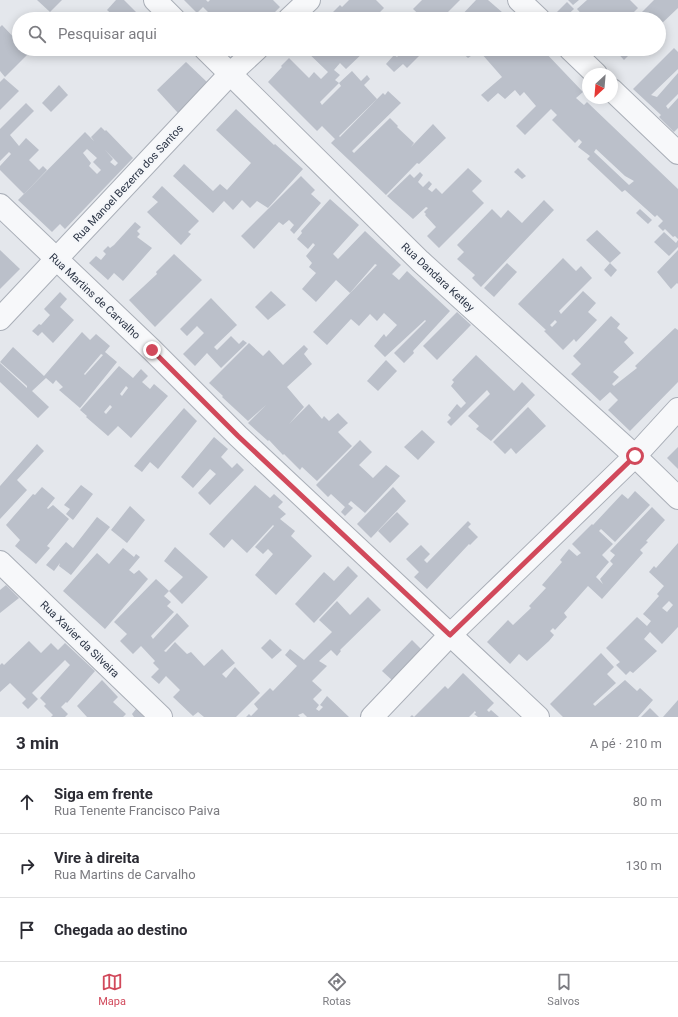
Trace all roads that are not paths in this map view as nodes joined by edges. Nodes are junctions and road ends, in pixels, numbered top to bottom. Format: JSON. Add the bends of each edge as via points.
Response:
{"nodes":[{"id":1,"x":155,"y":0,"type":"edge"},
{"id":2,"x":309,"y":0,"type":"edge"},
{"id":3,"x":519,"y":0,"type":"edge"},
{"id":4,"x":167,"y":12,"type":"edge"},
{"id":5,"x":296,"y":12,"type":"edge"},
{"id":6,"x":531,"y":12,"type":"edge"},
{"id":7,"x":212,"y":56,"type":"edge"},
{"id":8,"x":249,"y":56,"type":"edge"},
{"id":9,"x":577,"y":56,"type":"edge"},
{"id":10,"x":590,"y":68,"type":"edge"},
{"id":11,"x":230,"y":74,"type":"junction"},
{"id":12,"x":618,"y":96,"type":"edge"},
{"id":13,"x":678,"y":153,"type":"edge"},
{"id":14,"x":0,"y":205,"type":"edge"},
{"id":15,"x":56,"y":260,"type":"junction"},
{"id":16,"x":0,"y":319,"type":"edge"},
{"id":17,"x":678,"y":409,"type":"edge"},
{"id":18,"x":635,"y":456,"type":"junction"},
{"id":19,"x":678,"y":498,"type":"edge"},
{"id":20,"x":0,"y":562,"type":"edge"},
{"id":21,"x":450,"y":635,"type":"junction"},
{"id":22,"x":161,"y":717,"type":"edge"},
{"id":23,"x":372,"y":717,"type":"edge"},
{"id":24,"x":538,"y":717,"type":"edge"}],
"edges":[{"from":1,"to":4,"type":"street"},
{"from":2,"to":5,"type":"street"},
{"from":3,"to":6,"type":"street"},
{"from":7,"to":11,"type":"street","name":"Rua Dandara Ketley"},
{"from":8,"to":11,"type":"street","name":"Rua Manoel Bezerra dos Santos"},
{"from":9,"to":10,"type":"street"},
{"from":11,"to":15,"type":"street","name":"Rua Manoel Bezerra dos Santos"},
{"from":11,"to":18,"type":"street","name":"Rua Dandara Ketley","via":[[420,261]]},
{"from":12,"to":13,"type":"street"},
{"from":14,"to":15,"type":"street","name":"Rua Martins de Carvalho"},
{"from":15,"to":16,"type":"street","name":"Rua Manoel Bezerra dos Santos"},
{"from":15,"to":21,"type":"street","name":"Rua Martins de Carvalho","via":[[152,350],[238,436]]},
{"from":17,"to":18,"type":"street"},
{"from":18,"to":19,"type":"street","name":"Rua Dandara Ketley"},
{"from":18,"to":21,"type":"street"},
{"from":20,"to":22,"type":"street","name":"Rua Xavier da Silveira"},
{"from":21,"to":23,"type":"street"},
{"from":21,"to":24,"type":"street","name":"Rua Martins de Carvalho"}]}
